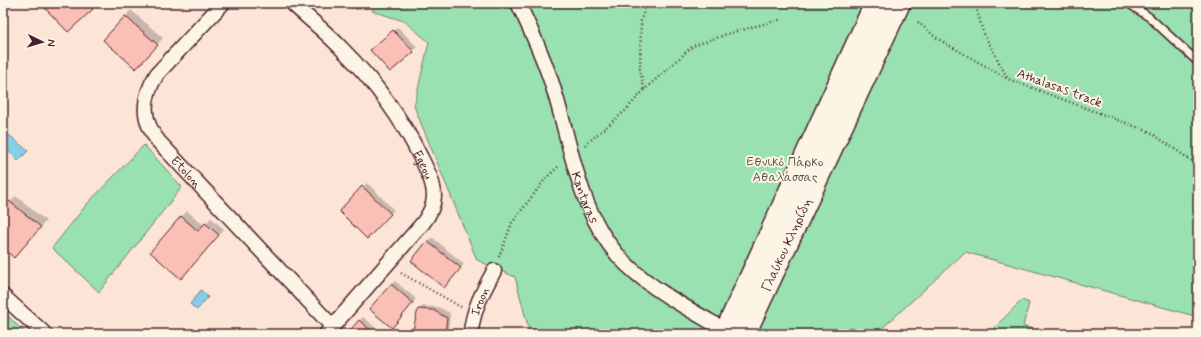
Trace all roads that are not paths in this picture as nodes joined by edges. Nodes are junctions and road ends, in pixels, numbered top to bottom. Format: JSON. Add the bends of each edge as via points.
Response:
{"nodes":[{"id":1,"x":223,"y":3,"type":"edge"},
{"id":2,"x":292,"y":3,"type":"edge"},
{"id":3,"x":518,"y":3,"type":"edge"},
{"id":4,"x":876,"y":3,"type":"edge"},
{"id":5,"x":899,"y":3,"type":"edge"},
{"id":6,"x":1128,"y":3,"type":"edge"},
{"id":7,"x":1198,"y":62,"type":"edge"},
{"id":8,"x":494,"y":271,"type":"road end"},
{"id":9,"x":3,"y":296,"type":"edge"},
{"id":10,"x":329,"y":330,"type":"edge"},
{"id":11,"x":732,"y":333,"type":"edge"},
{"id":12,"x":44,"y":334,"type":"edge"},
{"id":13,"x":471,"y":334,"type":"edge"}],
"edges":[{"from":1,"to":10,"type":"street","name":"Etolon","via":[[157,74],[147,94],[146,119],[159,142]]},
{"from":2,"to":10,"type":"street","name":"Egeou","via":[[341,47],[386,99],[413,142],[433,187],[433,203],[428,217]]},
{"from":3,"to":11,"type":"street","name":"Kantaras","via":[[546,66],[584,197],[603,235],[636,273],[669,296]]},
{"from":4,"to":11,"type":"main road","name":"Γλαύκου Κληρίδη"},
{"from":5,"to":11,"type":"main road","name":"Γλαύκου Κληρίδη"},
{"from":6,"to":7,"type":"lane","via":[[1149,17]]},
{"from":8,"to":13,"type":"street","name":"Iroon","via":[[478,303]]},
{"from":9,"to":12,"type":"street"}]}
